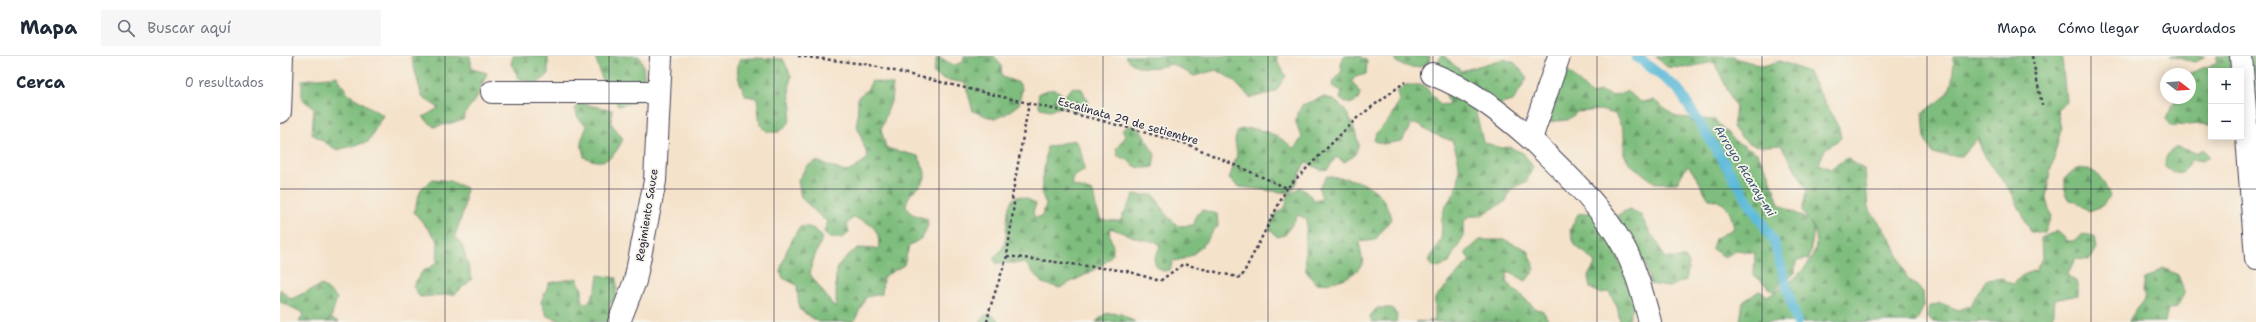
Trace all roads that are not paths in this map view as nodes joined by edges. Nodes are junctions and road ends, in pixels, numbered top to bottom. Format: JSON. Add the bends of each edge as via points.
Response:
{"nodes":[{"id":1,"x":282,"y":56,"type":"edge"},
{"id":2,"x":661,"y":56,"type":"edge"},
{"id":3,"x":1559,"y":56,"type":"edge"},
{"id":4,"x":2241,"y":56,"type":"edge"},
{"id":5,"x":1432,"y":74,"type":"road end"},
{"id":6,"x":492,"y":92,"type":"dead end"},
{"id":7,"x":659,"y":92,"type":"junction"},
{"id":8,"x":280,"y":112,"type":"edge"},
{"id":9,"x":1531,"y":139,"type":"junction"},
{"id":10,"x":2256,"y":258,"type":"edge"},
{"id":11,"x":619,"y":322,"type":"edge"},
{"id":12,"x":1650,"y":322,"type":"edge"}],
"edges":[{"from":1,"to":8,"type":"street"},
{"from":2,"to":7,"type":"street","name":"Regimiento Sauce"},
{"from":3,"to":9,"type":"street"},
{"from":4,"to":10,"type":"street"},
{"from":5,"to":9,"type":"street","via":[[1459,85],[1492,106]]},
{"from":6,"to":7,"type":"street"},
{"from":7,"to":11,"type":"street","name":"Regimiento Sauce","via":[[655,181],[635,281]]},
{"from":9,"to":12,"type":"street","via":[[1599,209],[1622,242],[1641,290]]}]}
